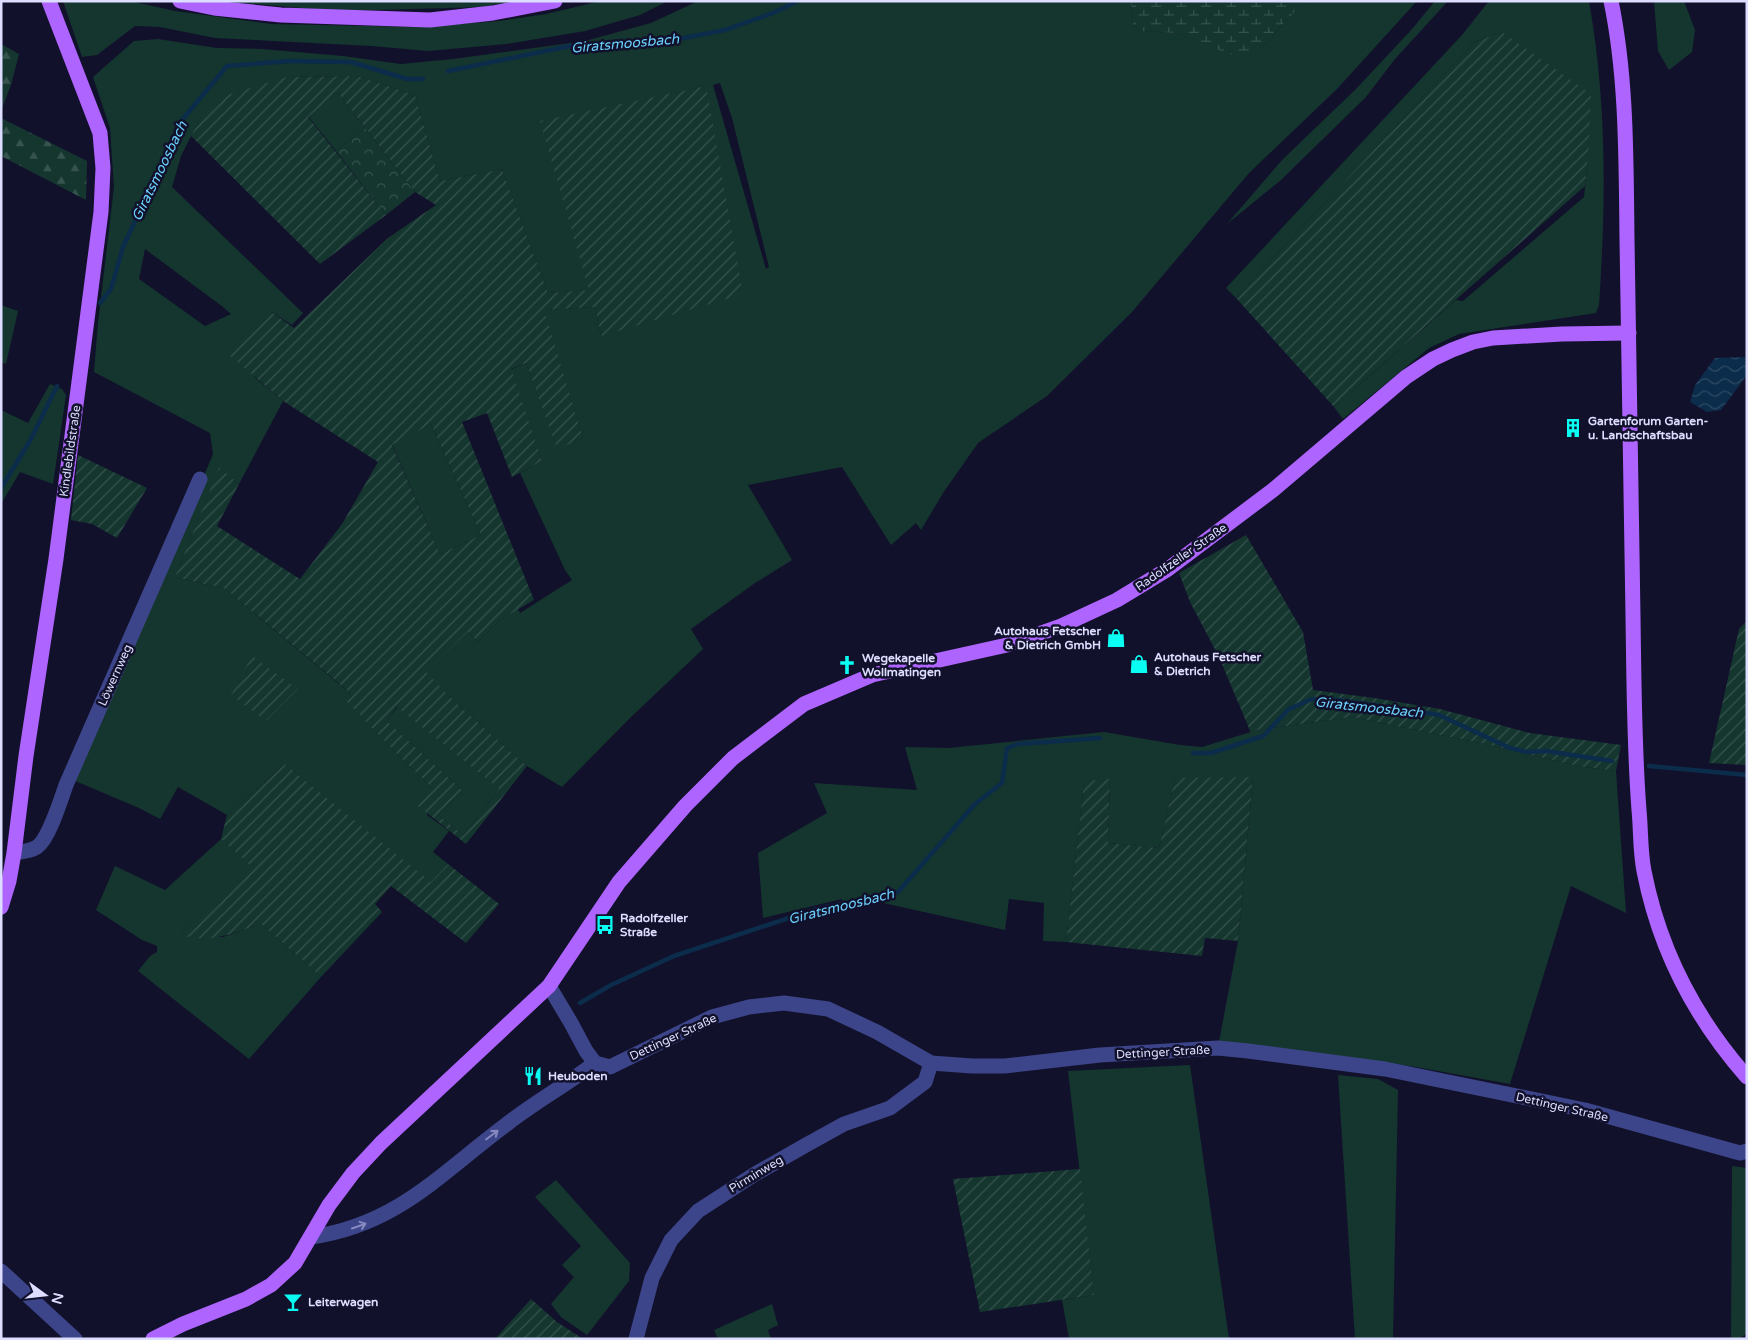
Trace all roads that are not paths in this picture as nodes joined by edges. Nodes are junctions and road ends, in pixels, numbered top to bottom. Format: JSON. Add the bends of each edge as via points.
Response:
{"nodes":[{"id":1,"x":180,"y":1,"type":"edge"},
{"id":2,"x":555,"y":1,"type":"edge"},
{"id":3,"x":1611,"y":1,"type":"edge"},
{"id":4,"x":49,"y":2,"type":"edge"},
{"id":5,"x":1629,"y":333,"type":"junction"},
{"id":6,"x":200,"y":479,"type":"dead end"},
{"id":7,"x":14,"y":853,"type":"junction"},
{"id":8,"x":1,"y":907,"type":"edge"},
{"id":9,"x":549,"y":986,"type":"junction"},
{"id":10,"x":595,"y":1063,"type":"junction"},
{"id":11,"x":931,"y":1063,"type":"junction"},
{"id":12,"x":1747,"y":1077,"type":"edge"},
{"id":13,"x":1747,"y":1152,"type":"edge"},
{"id":14,"x":311,"y":1237,"type":"junction"},
{"id":15,"x":1,"y":1272,"type":"edge"},
{"id":16,"x":75,"y":1339,"type":"edge"},
{"id":17,"x":153,"y":1339,"type":"edge"},
{"id":18,"x":636,"y":1339,"type":"edge"}],
"edges":[{"from":1,"to":2,"type":"main road","via":[[281,15],[430,20],[493,13]]},
{"from":3,"to":5,"type":"main road","via":[[1621,67]]},
{"from":4,"to":7,"type":"main road","name":"Kindlebildstraße","via":[[100,133],[103,168],[101,212],[56,560]]},
{"from":5,"to":9,"type":"main road","name":"Radolfzeller Straße","via":[[1493,338],[1452,350],[1406,377],[1273,490],[1168,569],[1117,600],[1061,626],[1007,645],[872,675],[804,704],[733,758],[680,811],[620,882]]},
{"from":5,"to":12,"type":"main road","via":[[1635,759],[1644,869],[1667,950],[1687,992],[1712,1035]]},
{"from":6,"to":7,"type":"street","name":"Löwernweg","via":[[66,785],[55,818],[38,846]]},
{"from":7,"to":8,"type":"main road","name":"Kindlebildstraße"},
{"from":9,"to":10,"type":"street"},
{"from":9,"to":14,"type":"main road","name":"Radolfzeller Straße","via":[[370,1154],[329,1205]]},
{"from":10,"to":11,"type":"street","name":"Dettinger Straße","via":[[610,1067],[712,1018],[749,1007],[784,1004],[828,1009]]},
{"from":14,"to":10,"type":"street","one_way":true,"via":[[336,1234],[395,1209],[436,1181],[518,1115]]},
{"from":11,"to":13,"type":"street","name":"Dettinger Straße","via":[[1005,1066],[1218,1048],[1248,1051],[1385,1069],[1585,1110],[1740,1153]]},
{"from":11,"to":18,"type":"street","name":"Pirminweg","via":[[925,1082],[890,1108],[844,1124],[755,1174],[698,1211],[671,1240],[652,1278]]},
{"from":14,"to":17,"type":"main road","name":"Radolfzeller Straße","via":[[295,1263],[271,1284],[246,1299]]},
{"from":15,"to":16,"type":"street"}]}
